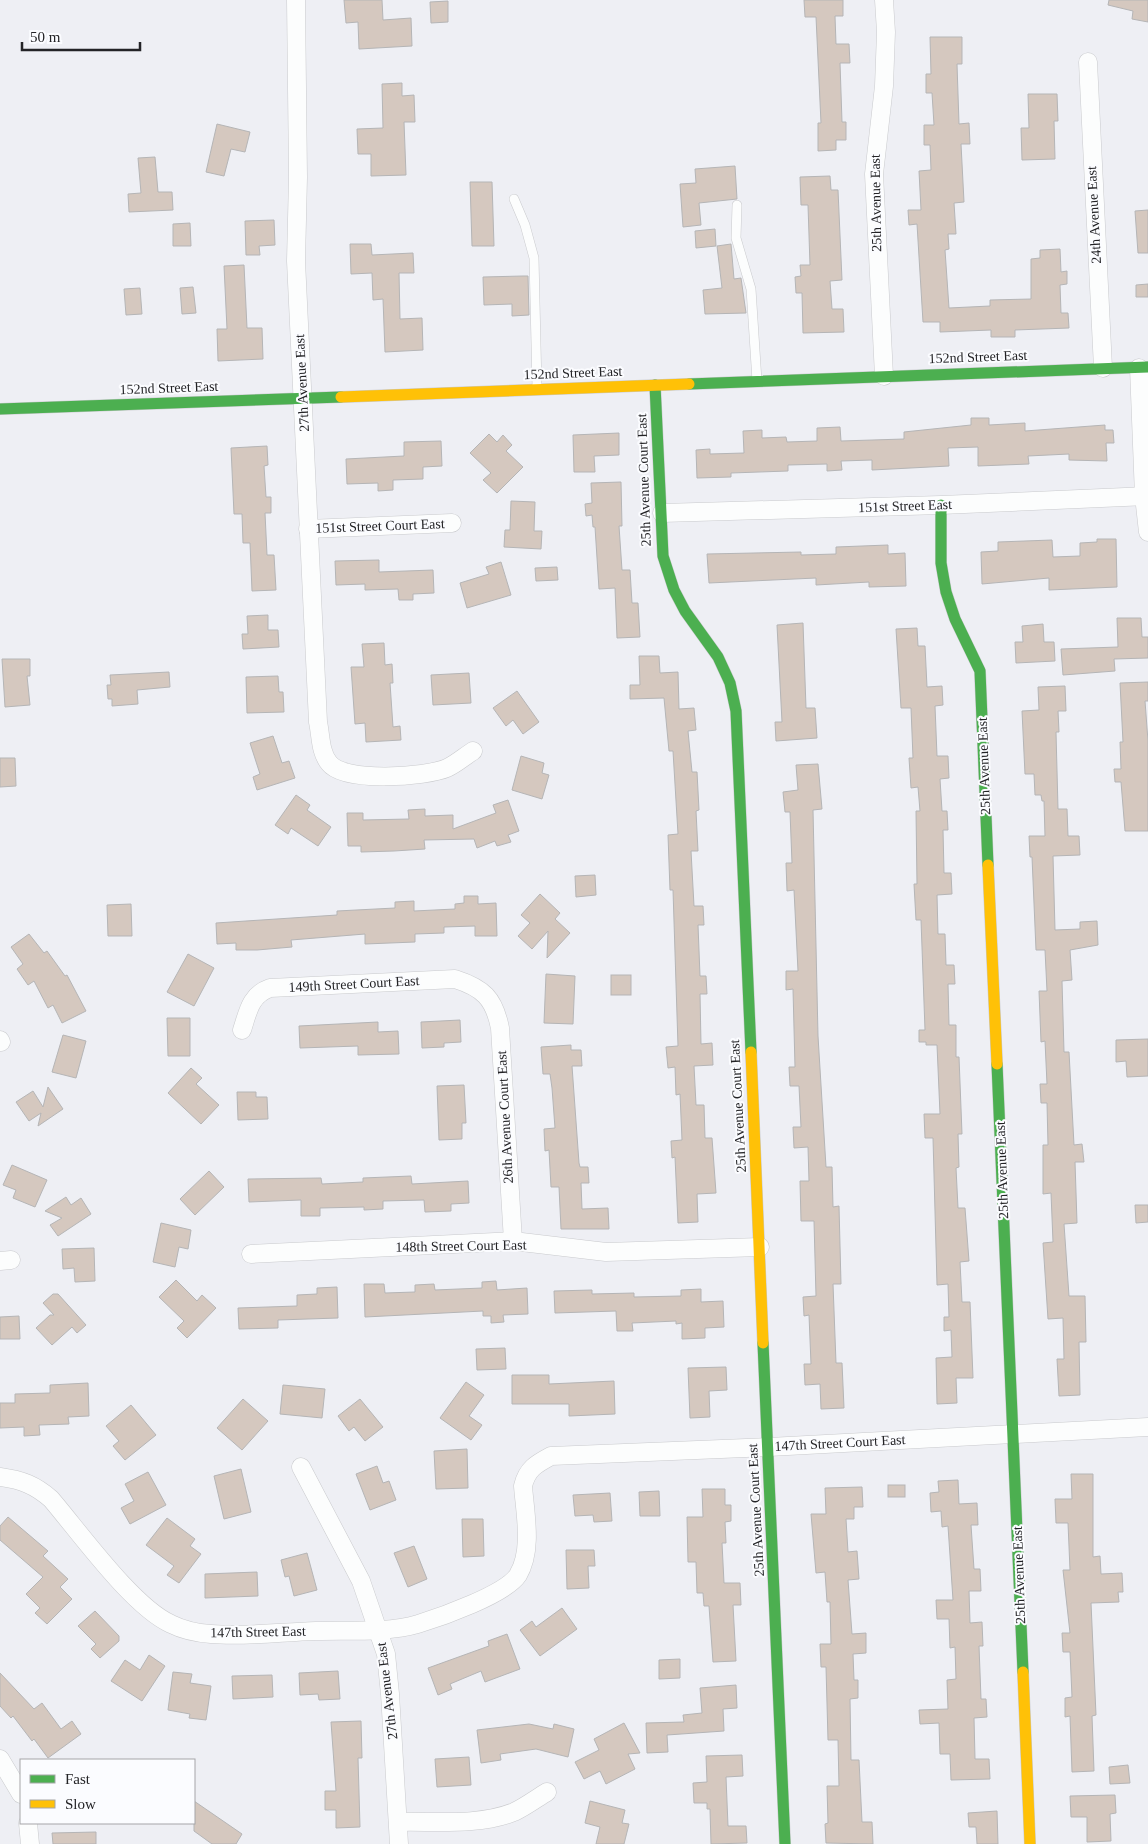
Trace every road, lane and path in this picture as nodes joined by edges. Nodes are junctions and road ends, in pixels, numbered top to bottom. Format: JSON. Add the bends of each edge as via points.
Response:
{"nodes":[{"id":1,"x":296,"y":0,"type":"edge"},
{"id":2,"x":884,"y":0,"type":"edge"},
{"id":3,"x":1088,"y":62,"type":"dead end"},
{"id":4,"x":514,"y":199,"type":"dead end"},
{"id":5,"x":737,"y":205,"type":"dead end"},
{"id":6,"x":1103,"y":368,"type":"junction"},
{"id":7,"x":1144,"y":368,"type":"edge"},
{"id":8,"x":884,"y":376,"type":"junction"},
{"id":9,"x":757,"y":381,"type":"junction"},
{"id":10,"x":655,"y":385,"type":"junction"},
{"id":11,"x":537,"y":389,"type":"junction"},
{"id":12,"x":303,"y":398,"type":"junction"},
{"id":13,"x":0,"y":409,"type":"edge"},
{"id":14,"x":1146,"y":496,"type":"edge"},
{"id":15,"x":942,"y":505,"type":"junction"},
{"id":16,"x":662,"y":513,"type":"junction"},
{"id":17,"x":452,"y":523,"type":"dead end"},
{"id":18,"x":308,"y":529,"type":"junction"},
{"id":19,"x":1148,"y":532,"type":"edge"},
{"id":20,"x":473,"y":751,"type":"dead end"},
{"id":21,"x":487,"y":997,"type":"joint"},
{"id":22,"x":242,"y":1030,"type":"dead end"},
{"id":23,"x":513,"y":1242,"type":"junction"},
{"id":24,"x":760,"y":1247,"type":"junction"},
{"id":25,"x":251,"y":1254,"type":"dead end"},
{"id":26,"x":1148,"y":1426,"type":"edge"},
{"id":27,"x":1013,"y":1434,"type":"junction"},
{"id":28,"x":768,"y":1448,"type":"junction"},
{"id":29,"x":300,"y":1467,"type":"dead end"},
{"id":30,"x":0,"y":1477,"type":"edge"},
{"id":31,"x":510,"y":1584,"type":"joint"},
{"id":32,"x":378,"y":1629,"type":"junction"},
{"id":33,"x":0,"y":1760,"type":"edge"},
{"id":34,"x":20,"y":1792,"type":"edge"},
{"id":35,"x":547,"y":1792,"type":"dead end"},
{"id":36,"x":398,"y":1822,"type":"junction"},
{"id":37,"x":28,"y":1824,"type":"edge"},
{"id":38,"x":30,"y":1844,"type":"edge"},
{"id":39,"x":399,"y":1844,"type":"edge"},
{"id":40,"x":785,"y":1844,"type":"edge"},
{"id":41,"x":1030,"y":1844,"type":"edge"}],
"edges":[{"from":1,"to":12,"type":"street","name":"27th Avenue East","via":[[296,261]]},
{"from":2,"to":8,"type":"street","name":"25th Avenue East","via":[[884,86],[874,174]]},
{"from":3,"to":6,"type":"street","name":"24th Avenue East"},
{"from":4,"to":11,"type":"lane","via":[[534,258]]},
{"from":5,"to":9,"type":"lane","via":[[736,238],[751,289]]},
{"from":6,"to":7,"type":"street","name":"152nd Street East"},
{"from":6,"to":8,"type":"street","name":"152nd Street East"},
{"from":7,"to":14,"type":"street"},
{"from":8,"to":9,"type":"street","name":"152nd Street East"},
{"from":9,"to":10,"type":"street","name":"152nd Street East"},
{"from":10,"to":11,"type":"street","name":"152nd Street East"},
{"from":10,"to":16,"type":"street","name":"25th Avenue Court East"},
{"from":11,"to":12,"type":"street","name":"152nd Street East"},
{"from":12,"to":13,"type":"street","name":"152nd Street East"},
{"from":12,"to":18,"type":"street","name":"27th Avenue East"},
{"from":14,"to":15,"type":"street","name":"151st Street East"},
{"from":14,"to":19,"type":"street"},
{"from":15,"to":16,"type":"street","name":"151st Street East"},
{"from":15,"to":27,"type":"street","name":"25th Avenue East","via":[[942,579],[946,598],[980,671]]},
{"from":16,"to":24,"type":"street","name":"25th Avenue Court East","via":[[662,556],[674,590],[718,657],[730,683],[736,711]]},
{"from":17,"to":18,"type":"street","name":"151st Street Court East"},
{"from":18,"to":20,"type":"street","name":"27th Avenue East","via":[[318,722],[323,753],[329,764],[355,775],[427,773],[447,768]]},
{"from":21,"to":22,"type":"street","name":"149th Street Court East","via":[[480,988],[455,979],[270,988],[252,1000]]},
{"from":21,"to":23,"type":"street","name":"26th Avenue Court East","via":[[494,1006],[500,1028]]},
{"from":23,"to":24,"type":"street","name":"148th Street Court East","via":[[606,1252]]},
{"from":23,"to":25,"type":"street","name":"148th Street Court East"},
{"from":24,"to":28,"type":"street","name":"25th Avenue Court East"},
{"from":26,"to":27,"type":"street","name":"147th Street Court East"},
{"from":27,"to":28,"type":"street","name":"147th Street Court East"},
{"from":27,"to":41,"type":"street","name":"25th Avenue East"},
{"from":28,"to":31,"type":"street","name":"147th Street Court East","via":[[551,1456],[534,1465],[526,1476],[523,1486],[526,1550],[520,1570]]},
{"from":28,"to":40,"type":"street","name":"25th Avenue Court East"},
{"from":29,"to":32,"type":"street","name":"27th Avenue East","via":[[361,1581]]},
{"from":30,"to":32,"type":"street","name":"147th Street East","via":[[39,1488],[149,1610],[175,1626],[220,1635]]},
{"from":31,"to":32,"type":"street","name":"147th Street East","via":[[495,1594],[417,1624]]},
{"from":32,"to":36,"type":"street","name":"27th Avenue East","via":[[386,1654]]},
{"from":33,"to":34,"type":"street"},
{"from":35,"to":36,"type":"street","via":[[515,1812],[492,1818]]},
{"from":36,"to":39,"type":"street","name":"27th Avenue East"},
{"from":37,"to":38,"type":"street"}]}
